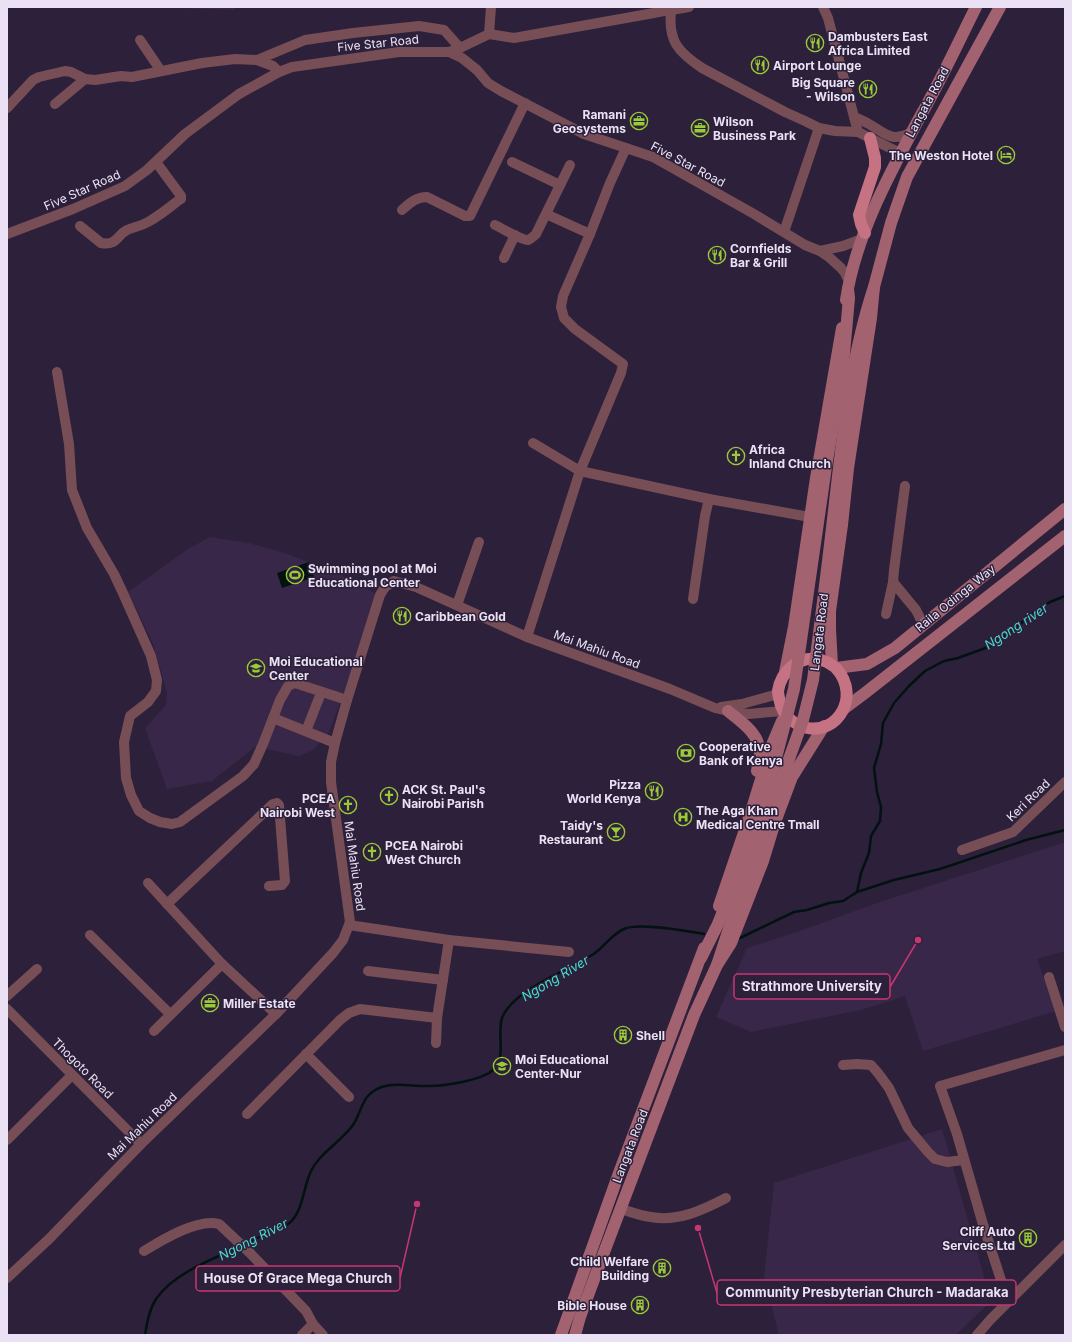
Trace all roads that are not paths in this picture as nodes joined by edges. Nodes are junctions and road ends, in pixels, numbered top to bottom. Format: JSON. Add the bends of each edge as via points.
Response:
{"nodes":[{"id":1,"x":491,"y":7,"type":"edge"},
{"id":2,"x":689,"y":7,"type":"edge"},
{"id":3,"x":823,"y":7,"type":"edge"},
{"id":4,"x":976,"y":7,"type":"edge"},
{"id":5,"x":1000,"y":7,"type":"edge"},
{"id":6,"x":671,"y":11,"type":"junction"},
{"id":7,"x":489,"y":34,"type":"junction"},
{"id":8,"x":140,"y":40,"type":"dead end"},
{"id":9,"x":460,"y":48,"type":"junction"},
{"id":10,"x":449,"y":52,"type":"junction"},
{"id":11,"x":257,"y":60,"type":"junction"},
{"id":12,"x":161,"y":71,"type":"junction"},
{"id":13,"x":279,"y":72,"type":"junction"},
{"id":14,"x":85,"y":79,"type":"junction"},
{"id":15,"x":525,"y":103,"type":"junction"},
{"id":16,"x":55,"y":104,"type":"dead end"},
{"id":17,"x":7,"y":108,"type":"edge"},
{"id":18,"x":854,"y":117,"type":"junction"},
{"id":19,"x":819,"y":128,"type":"junction"},
{"id":20,"x":858,"y":132,"type":"junction"},
{"id":21,"x":912,"y":132,"type":"junction"},
{"id":22,"x":870,"y":138,"type":"junction"},
{"id":23,"x":626,"y":148,"type":"junction"},
{"id":24,"x":900,"y":153,"type":"junction"},
{"id":25,"x":156,"y":162,"type":"junction"},
{"id":26,"x":512,"y":162,"type":"dead end"},
{"id":27,"x":570,"y":165,"type":"dead end"},
{"id":28,"x":560,"y":185,"type":"junction"},
{"id":29,"x":402,"y":210,"type":"dead end"},
{"id":30,"x":546,"y":214,"type":"junction"},
{"id":31,"x":495,"y":225,"type":"dead end"},
{"id":32,"x":80,"y":226,"type":"dead end"},
{"id":33,"x":784,"y":232,"type":"junction"},
{"id":34,"x":7,"y":234,"type":"edge"},
{"id":35,"x":590,"y":234,"type":"junction"},
{"id":36,"x":515,"y":235,"type":"junction"},
{"id":37,"x":864,"y":236,"type":"junction"},
{"id":38,"x":820,"y":251,"type":"junction"},
{"id":39,"x":504,"y":258,"type":"dead end"},
{"id":40,"x":848,"y":285,"type":"junction"},
{"id":41,"x":874,"y":287,"type":"junction"},
{"id":42,"x":56,"y":372,"type":"dead end"},
{"id":43,"x":533,"y":443,"type":"dead end"},
{"id":44,"x":580,"y":470,"type":"junction"},
{"id":45,"x":905,"y":486,"type":"dead end"},
{"id":46,"x":709,"y":499,"type":"junction"},
{"id":47,"x":1065,"y":509,"type":"edge"},
{"id":48,"x":810,"y":517,"type":"junction"},
{"id":49,"x":1065,"y":536,"type":"edge"},
{"id":50,"x":479,"y":542,"type":"dead end"},
{"id":51,"x":893,"y":582,"type":"junction"},
{"id":52,"x":693,"y":600,"type":"dead end"},
{"id":53,"x":457,"y":605,"type":"junction"},
{"id":54,"x":886,"y":614,"type":"dead end"},
{"id":55,"x":923,"y":624,"type":"junction"},
{"id":56,"x":527,"y":637,"type":"junction"},
{"id":57,"x":834,"y":666,"type":"junction"},
{"id":58,"x":785,"y":672,"type":"junction"},
{"id":59,"x":322,"y":693,"type":"junction"},
{"id":60,"x":778,"y":694,"type":"junction"},
{"id":61,"x":347,"y":700,"type":"junction"},
{"id":62,"x":715,"y":708,"type":"junction"},
{"id":63,"x":845,"y":708,"type":"junction"},
{"id":64,"x":728,"y":711,"type":"junction"},
{"id":65,"x":784,"y":713,"type":"junction"},
{"id":66,"x":273,"y":718,"type":"junction"},
{"id":67,"x":824,"y":726,"type":"junction"},
{"id":68,"x":306,"y":731,"type":"junction"},
{"id":69,"x":335,"y":743,"type":"junction"},
{"id":70,"x":1065,"y":782,"type":"edge"},
{"id":71,"x":750,"y":815,"type":"junction"},
{"id":72,"x":962,"y":850,"type":"dead end"},
{"id":73,"x":148,"y":884,"type":"dead end"},
{"id":74,"x":269,"y":886,"type":"dead end"},
{"id":75,"x":167,"y":904,"type":"junction"},
{"id":76,"x":349,"y":925,"type":"junction"},
{"id":77,"x":90,"y":935,"type":"dead end"},
{"id":78,"x":449,"y":940,"type":"junction"},
{"id":79,"x":569,"y":952,"type":"dead end"},
{"id":80,"x":701,"y":958,"type":"junction"},
{"id":81,"x":222,"y":964,"type":"junction"},
{"id":82,"x":717,"y":965,"type":"junction"},
{"id":83,"x":37,"y":969,"type":"dead end"},
{"id":84,"x":368,"y":971,"type":"dead end"},
{"id":85,"x":1049,"y":977,"type":"dead end"},
{"id":86,"x":443,"y":980,"type":"junction"},
{"id":87,"x":7,"y":996,"type":"edge"},
{"id":88,"x":7,"y":1009,"type":"edge"},
{"id":89,"x":170,"y":1014,"type":"junction"},
{"id":90,"x":276,"y":1014,"type":"junction"},
{"id":91,"x":437,"y":1018,"type":"junction"},
{"id":92,"x":1065,"y":1027,"type":"edge"},
{"id":93,"x":154,"y":1031,"type":"dead end"},
{"id":94,"x":436,"y":1043,"type":"dead end"},
{"id":95,"x":1065,"y":1050,"type":"edge"},
{"id":96,"x":306,"y":1054,"type":"junction"},
{"id":97,"x":843,"y":1065,"type":"dead end"},
{"id":98,"x":72,"y":1074,"type":"junction"},
{"id":99,"x":349,"y":1097,"type":"dead end"},
{"id":100,"x":247,"y":1114,"type":"dead end"},
{"id":101,"x":7,"y":1140,"type":"edge"},
{"id":102,"x":141,"y":1144,"type":"junction"},
{"id":103,"x":964,"y":1160,"type":"junction"},
{"id":104,"x":726,"y":1198,"type":"dead end"},
{"id":105,"x":621,"y":1209,"type":"junction"},
{"id":106,"x":1065,"y":1245,"type":"edge"},
{"id":107,"x":144,"y":1251,"type":"dead end"},
{"id":108,"x":7,"y":1278,"type":"edge"},
{"id":109,"x":1008,"y":1302,"type":"junction"},
{"id":110,"x":313,"y":1324,"type":"junction"},
{"id":111,"x":302,"y":1335,"type":"edge"},
{"id":112,"x":323,"y":1335,"type":"edge"},
{"id":113,"x":561,"y":1335,"type":"edge"},
{"id":114,"x":575,"y":1335,"type":"edge"},
{"id":115,"x":977,"y":1335,"type":"edge"}],
"edges":[{"from":1,"to":7,"type":"street"},
{"from":2,"to":6,"type":"street"},
{"from":3,"to":18,"type":"street"},
{"from":4,"to":21,"type":"main road","name":"Langata Road"},
{"from":5,"to":41,"type":"main road","name":"Langata Road","via":[[907,177]]},
{"from":6,"to":7,"type":"street","via":[[665,10],[514,38]]},
{"from":6,"to":19,"type":"street","via":[[670,29],[674,44],[692,61]]},
{"from":7,"to":9,"type":"street"},
{"from":8,"to":12,"type":"street"},
{"from":9,"to":10,"type":"street"},
{"from":9,"to":11,"type":"street","via":[[444,30],[420,26],[305,40]]},
{"from":10,"to":13,"type":"street","name":"Five Star Road","via":[[399,52],[309,64]]},
{"from":10,"to":15,"type":"street","name":"Five Star Road","via":[[462,58],[488,83]]},
{"from":11,"to":12,"type":"street","via":[[235,59]]},
{"from":11,"to":13,"type":"street","via":[[273,66]]},
{"from":12,"to":14,"type":"street","via":[[132,77]]},
{"from":13,"to":25,"type":"street","name":"Five Star Road","via":[[239,94],[185,134]]},
{"from":14,"to":16,"type":"street"},
{"from":14,"to":17,"type":"street","via":[[68,71],[39,77]]},
{"from":15,"to":23,"type":"street","name":"Five Star Road","via":[[584,134]]},
{"from":15,"to":29,"type":"street","via":[[470,216],[465,216],[427,197],[414,200]]},
{"from":18,"to":20,"type":"street"},
{"from":18,"to":21,"type":"street","via":[[892,138]]},
{"from":19,"to":20,"type":"street"},
{"from":19,"to":33,"type":"street"},
{"from":20,"to":22,"type":"street"},
{"from":21,"to":24,"type":"main road","name":"Langata Road"},
{"from":22,"to":24,"type":"street"},
{"from":22,"to":37,"type":"main road","via":[[875,167],[859,215]]},
{"from":23,"to":33,"type":"street","name":"Five Star Road","via":[[653,158]]},
{"from":23,"to":35,"type":"street"},
{"from":24,"to":37,"type":"main road","name":"Langata Road"},
{"from":25,"to":32,"type":"street","via":[[181,199],[149,222],[124,232],[119,238],[105,244]]},
{"from":25,"to":34,"type":"street","name":"Five Star Road","via":[[125,186]]},
{"from":26,"to":28,"type":"street"},
{"from":27,"to":28,"type":"street"},
{"from":28,"to":30,"type":"street"},
{"from":30,"to":35,"type":"street"},
{"from":30,"to":36,"type":"street","via":[[532,238],[522,239]]},
{"from":31,"to":36,"type":"street"},
{"from":33,"to":38,"type":"street","name":"Five Star Road"},
{"from":35,"to":44,"type":"street","via":[[563,296],[561,307],[564,318],[575,329],[623,364]]},
{"from":36,"to":39,"type":"street"},
{"from":37,"to":38,"type":"street","via":[[842,246]]},
{"from":37,"to":40,"type":"main road","name":"Langata Road"},
{"from":38,"to":40,"type":"street","name":"Five Star Road","via":[[845,272]]},
{"from":40,"to":48,"type":"main road","name":"Langata Road"},
{"from":40,"to":80,"type":"main road","name":"Langata Road","bridge":true,"via":[[843,365],[794,689],[771,777],[749,845],[718,924]]},
{"from":41,"to":57,"type":"main road","name":"Langata Road","via":[[830,611]]},
{"from":41,"to":82,"type":"main road","name":"Langata Road","bridge":true,"via":[[866,312],[845,417],[810,694]]},
{"from":42,"to":66,"type":"street","via":[[69,444],[72,490],[87,528],[122,591],[151,656],[157,680],[156,691],[148,702],[130,716],[124,742],[126,778],[140,811],[150,818],[172,824],[186,818],[243,776],[254,764]]},
{"from":43,"to":44,"type":"street"},
{"from":44,"to":46,"type":"street"},
{"from":44,"to":56,"type":"street"},
{"from":45,"to":51,"type":"street"},
{"from":46,"to":48,"type":"street"},
{"from":46,"to":52,"type":"street"},
{"from":47,"to":55,"type":"main road","name":"Raila Odinga Way"},
{"from":48,"to":58,"type":"main road","name":"Langata Road"},
{"from":49,"to":63,"type":"main road","name":"Raila Odinga Way"},
{"from":50,"to":53,"type":"street"},
{"from":51,"to":54,"type":"street"},
{"from":51,"to":55,"type":"street","via":[[916,610]]},
{"from":53,"to":56,"type":"street","name":"Mai Mahiu Road"},
{"from":53,"to":61,"type":"street","name":"Mai Mahiu Road","via":[[416,587],[394,581],[389,584],[380,595]]},
{"from":55,"to":57,"type":"main road","name":"Raila Odinga Way","via":[[895,648],[868,664]]},
{"from":56,"to":62,"type":"street","name":"Mai Mahiu Road"},
{"from":57,"to":58,"type":"main road","via":[[821,659],[808,659],[795,663]]},
{"from":57,"to":63,"type":"main road","via":[[846,682],[848,695]]},
{"from":58,"to":60,"type":"main road"},
{"from":59,"to":61,"type":"street"},
{"from":59,"to":66,"type":"street","via":[[295,683],[288,686]]},
{"from":59,"to":68,"type":"street"},
{"from":60,"to":62,"type":"street"},
{"from":60,"to":65,"type":"main road"},
{"from":61,"to":69,"type":"street","name":"Mai Mahiu Road"},
{"from":62,"to":64,"type":"street","name":"Mai Mahiu Road"},
{"from":63,"to":67,"type":"main road","via":[[839,717]]},
{"from":64,"to":65,"type":"street","name":"Mai Mahiu Road","via":[[748,714]]},
{"from":64,"to":71,"type":"main road","via":[[750,729],[757,740],[760,752]]},
{"from":65,"to":67,"type":"main road","via":[[801,726]]},
{"from":65,"to":71,"type":"main road","name":"Langata Road"},
{"from":66,"to":68,"type":"street"},
{"from":67,"to":82,"type":"main road","name":"Langata Road","via":[[792,777],[731,943]]},
{"from":68,"to":69,"type":"street"},
{"from":69,"to":76,"type":"street","name":"Mai Mahiu Road","via":[[331,762],[331,782]]},
{"from":70,"to":72,"type":"street","name":"Keri Road","via":[[1013,832]]},
{"from":71,"to":80,"type":"main road","name":"Langata Road"},
{"from":73,"to":75,"type":"street"},
{"from":74,"to":75,"type":"street","via":[[282,885],[285,881],[279,805],[276,803]]},
{"from":75,"to":81,"type":"street"},
{"from":76,"to":78,"type":"street"},
{"from":76,"to":90,"type":"street","name":"Mai Mahiu Road","via":[[343,940],[333,953]]},
{"from":77,"to":89,"type":"street"},
{"from":78,"to":79,"type":"street"},
{"from":78,"to":86,"type":"street"},
{"from":80,"to":113,"type":"main road","name":"Langata Road","via":[[619,1172]]},
{"from":81,"to":89,"type":"street"},
{"from":81,"to":90,"type":"street"},
{"from":82,"to":105,"type":"main road","name":"Langata Road","via":[[694,1015]]},
{"from":83,"to":87,"type":"street"},
{"from":84,"to":86,"type":"street"},
{"from":85,"to":92,"type":"street"},
{"from":86,"to":91,"type":"street"},
{"from":88,"to":98,"type":"street","name":"Thogoto Road"},
{"from":89,"to":93,"type":"street"},
{"from":90,"to":102,"type":"street","name":"Mai Mahiu Road"},
{"from":91,"to":94,"type":"street"},
{"from":91,"to":96,"type":"street","via":[[360,1009],[340,1020]]},
{"from":95,"to":103,"type":"street","via":[[940,1086]]},
{"from":96,"to":99,"type":"street"},
{"from":96,"to":100,"type":"street"},
{"from":97,"to":103,"type":"street","via":[[871,1065],[889,1088],[908,1128],[928,1152],[935,1159],[947,1162]]},
{"from":98,"to":101,"type":"street"},
{"from":98,"to":102,"type":"street","name":"Thogoto Road"},
{"from":102,"to":108,"type":"street","name":"Mai Mahiu Road","via":[[49,1239]]},
{"from":103,"to":109,"type":"street"},
{"from":104,"to":105,"type":"street","via":[[702,1210],[672,1218],[651,1217]]},
{"from":105,"to":114,"type":"main road","name":"Langata Road"},
{"from":106,"to":109,"type":"street"},
{"from":107,"to":110,"type":"street","via":[[167,1236],[203,1223],[219,1224],[306,1311]]},
{"from":109,"to":115,"type":"street"},
{"from":110,"to":111,"type":"street"},
{"from":110,"to":112,"type":"street"}]}
